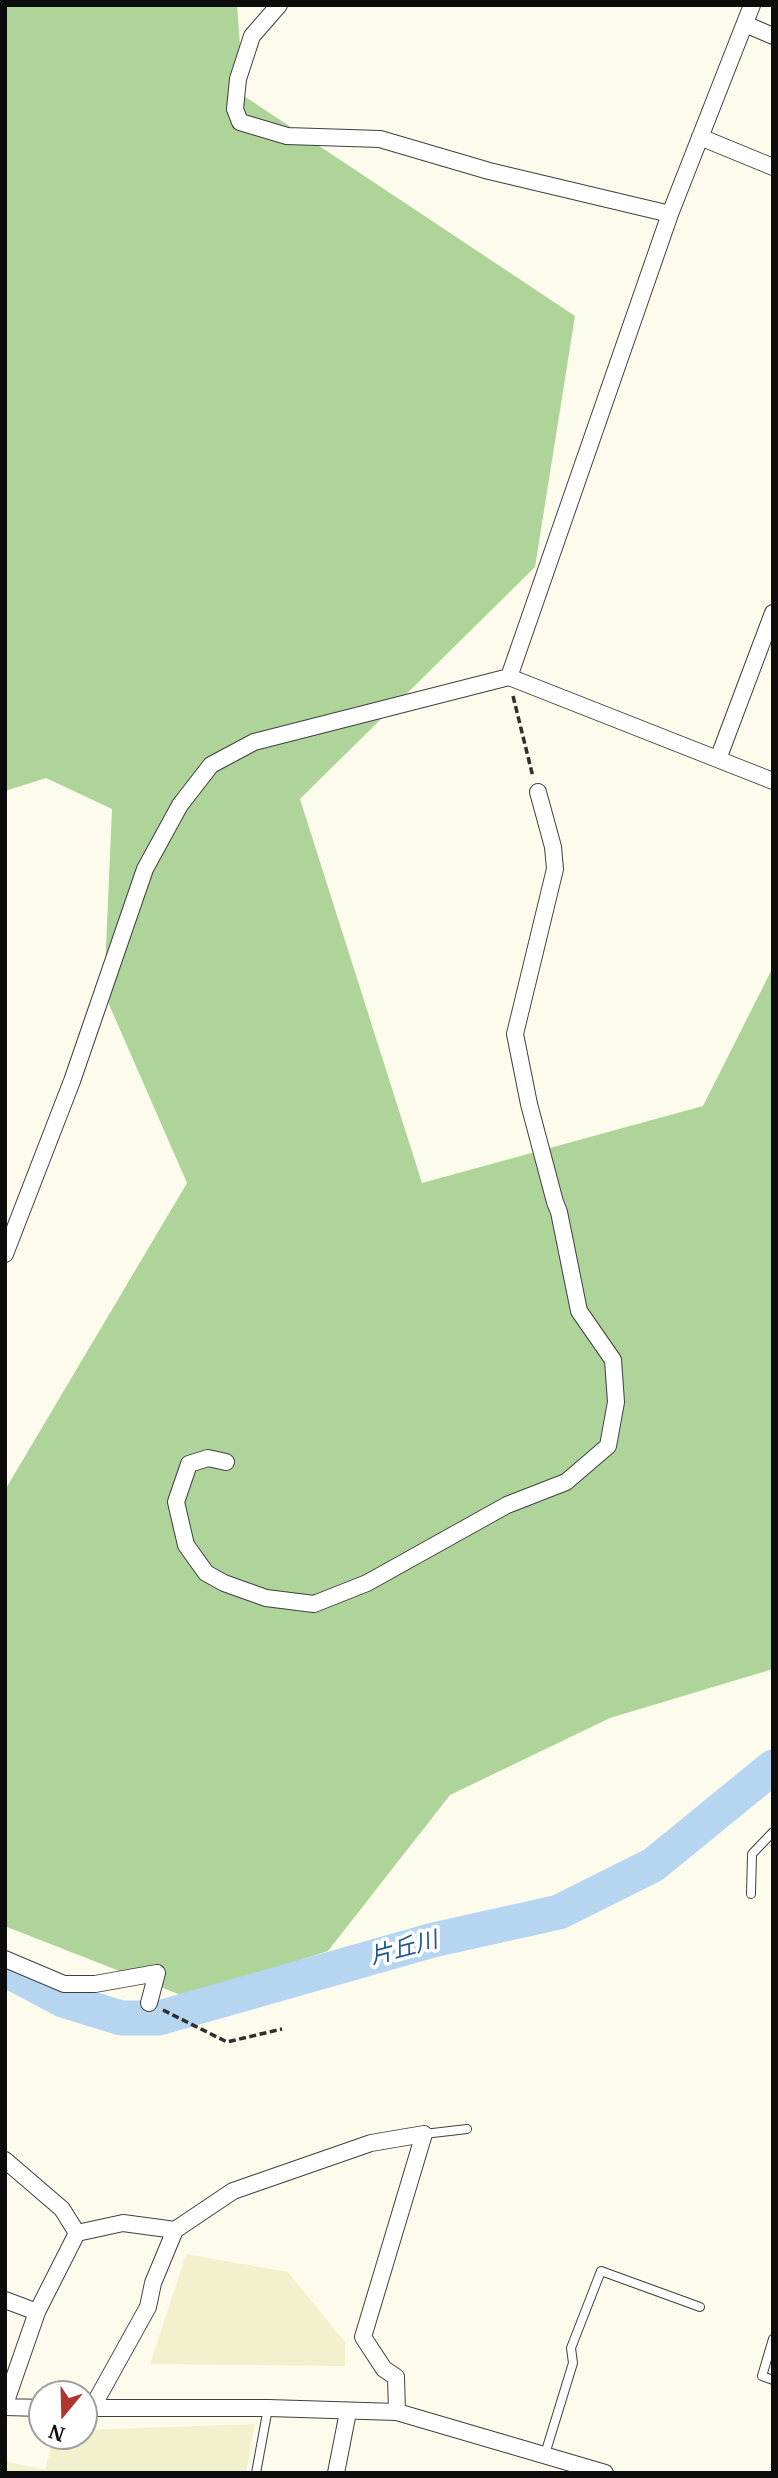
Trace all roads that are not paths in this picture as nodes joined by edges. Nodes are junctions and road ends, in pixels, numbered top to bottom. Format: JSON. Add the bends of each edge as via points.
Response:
{"nodes":[{"id":1,"x":279,"y":5,"type":"edge"},
{"id":2,"x":752,"y":5,"type":"edge"},
{"id":3,"x":745,"y":24,"type":"junction"},
{"id":4,"x":773,"y":36,"type":"edge"},
{"id":5,"x":701,"y":137,"type":"junction"},
{"id":6,"x":773,"y":167,"type":"edge"},
{"id":7,"x":670,"y":214,"type":"junction"},
{"id":8,"x":773,"y":613,"type":"edge"},
{"id":9,"x":509,"y":677,"type":"junction"},
{"id":10,"x":718,"y":759,"type":"junction"},
{"id":11,"x":773,"y":781,"type":"edge"},
{"id":12,"x":538,"y":792,"type":"road end"},
{"id":13,"x":13,"y":1209,"type":"edge"},
{"id":14,"x":5,"y":1254,"type":"edge"},
{"id":15,"x":226,"y":1462,"type":"dead end"},
{"id":16,"x":773,"y":1832,"type":"edge"},
{"id":17,"x":751,"y":1894,"type":"dead end"},
{"id":18,"x":5,"y":1959,"type":"edge"},
{"id":19,"x":149,"y":2003,"type":"road end"},
{"id":20,"x":467,"y":2129,"type":"dead end"},
{"id":21,"x":424,"y":2134,"type":"junction"},
{"id":22,"x":5,"y":2160,"type":"edge"},
{"id":23,"x":175,"y":2230,"type":"junction"},
{"id":24,"x":78,"y":2233,"type":"junction"},
{"id":25,"x":5,"y":2301,"type":"edge"},
{"id":26,"x":700,"y":2307,"type":"dead end"},
{"id":27,"x":37,"y":2312,"type":"junction"},
{"id":28,"x":773,"y":2339,"type":"edge"},
{"id":29,"x":773,"y":2380,"type":"edge"},
{"id":30,"x":98,"y":2391,"type":"edge"},
{"id":31,"x":5,"y":2406,"type":"edge"},
{"id":32,"x":28,"y":2407,"type":"edge"},
{"id":33,"x":98,"y":2408,"type":"edge"},
{"id":34,"x":268,"y":2409,"type":"junction"},
{"id":35,"x":348,"y":2412,"type":"junction"},
{"id":36,"x":397,"y":2412,"type":"junction"},
{"id":37,"x":545,"y":2454,"type":"junction"},
{"id":38,"x":600,"y":2472,"type":"edge"},
{"id":39,"x":256,"y":2473,"type":"edge"},
{"id":40,"x":336,"y":2473,"type":"edge"}],
"edges":[{"from":1,"to":7,"type":"street","via":[[252,36],[238,79],[235,109],[240,122],[287,136],[380,139],[489,171]]},
{"from":2,"to":3,"type":"street"},
{"from":3,"to":4,"type":"street"},
{"from":3,"to":5,"type":"street"},
{"from":5,"to":6,"type":"street"},
{"from":5,"to":7,"type":"street"},
{"from":7,"to":9,"type":"street"},
{"from":8,"to":10,"type":"street"},
{"from":9,"to":10,"type":"street"},
{"from":9,"to":13,"type":"street","via":[[254,742],[211,765],[180,805],[145,869],[72,1081]]},
{"from":10,"to":11,"type":"street"},
{"from":12,"to":15,"type":"street","via":[[555,869],[515,1034],[579,1311],[613,1360],[616,1402],[608,1446],[566,1482],[507,1505],[367,1584],[314,1604],[267,1598],[224,1583],[206,1573],[186,1545],[176,1502],[189,1464],[208,1458]]},
{"from":13,"to":14,"type":"street"},
{"from":16,"to":17,"type":"lane","via":[[752,1854]]},
{"from":18,"to":19,"type":"street","via":[[64,1984],[95,1984],[157,1973]]},
{"from":20,"to":21,"type":"lane"},
{"from":21,"to":23,"type":"street","via":[[371,2143],[233,2192]]},
{"from":21,"to":36,"type":"street","via":[[363,2336],[384,2369],[396,2377]]},
{"from":22,"to":24,"type":"street","via":[[62,2209]]},
{"from":23,"to":24,"type":"street","via":[[123,2223]]},
{"from":23,"to":30,"type":"street","via":[[148,2307]]},
{"from":24,"to":27,"type":"street"},
{"from":25,"to":27,"type":"street"},
{"from":26,"to":37,"type":"lane","via":[[601,2271],[570,2348],[573,2363]]},
{"from":27,"to":31,"type":"street"},
{"from":28,"to":29,"type":"lane","via":[[762,2375]]},
{"from":31,"to":32,"type":"street"},
{"from":33,"to":34,"type":"street"},
{"from":34,"to":35,"type":"street"},
{"from":34,"to":39,"type":"lane"},
{"from":35,"to":36,"type":"street"},
{"from":35,"to":40,"type":"street"},
{"from":36,"to":37,"type":"street"},
{"from":37,"to":38,"type":"street"}]}
